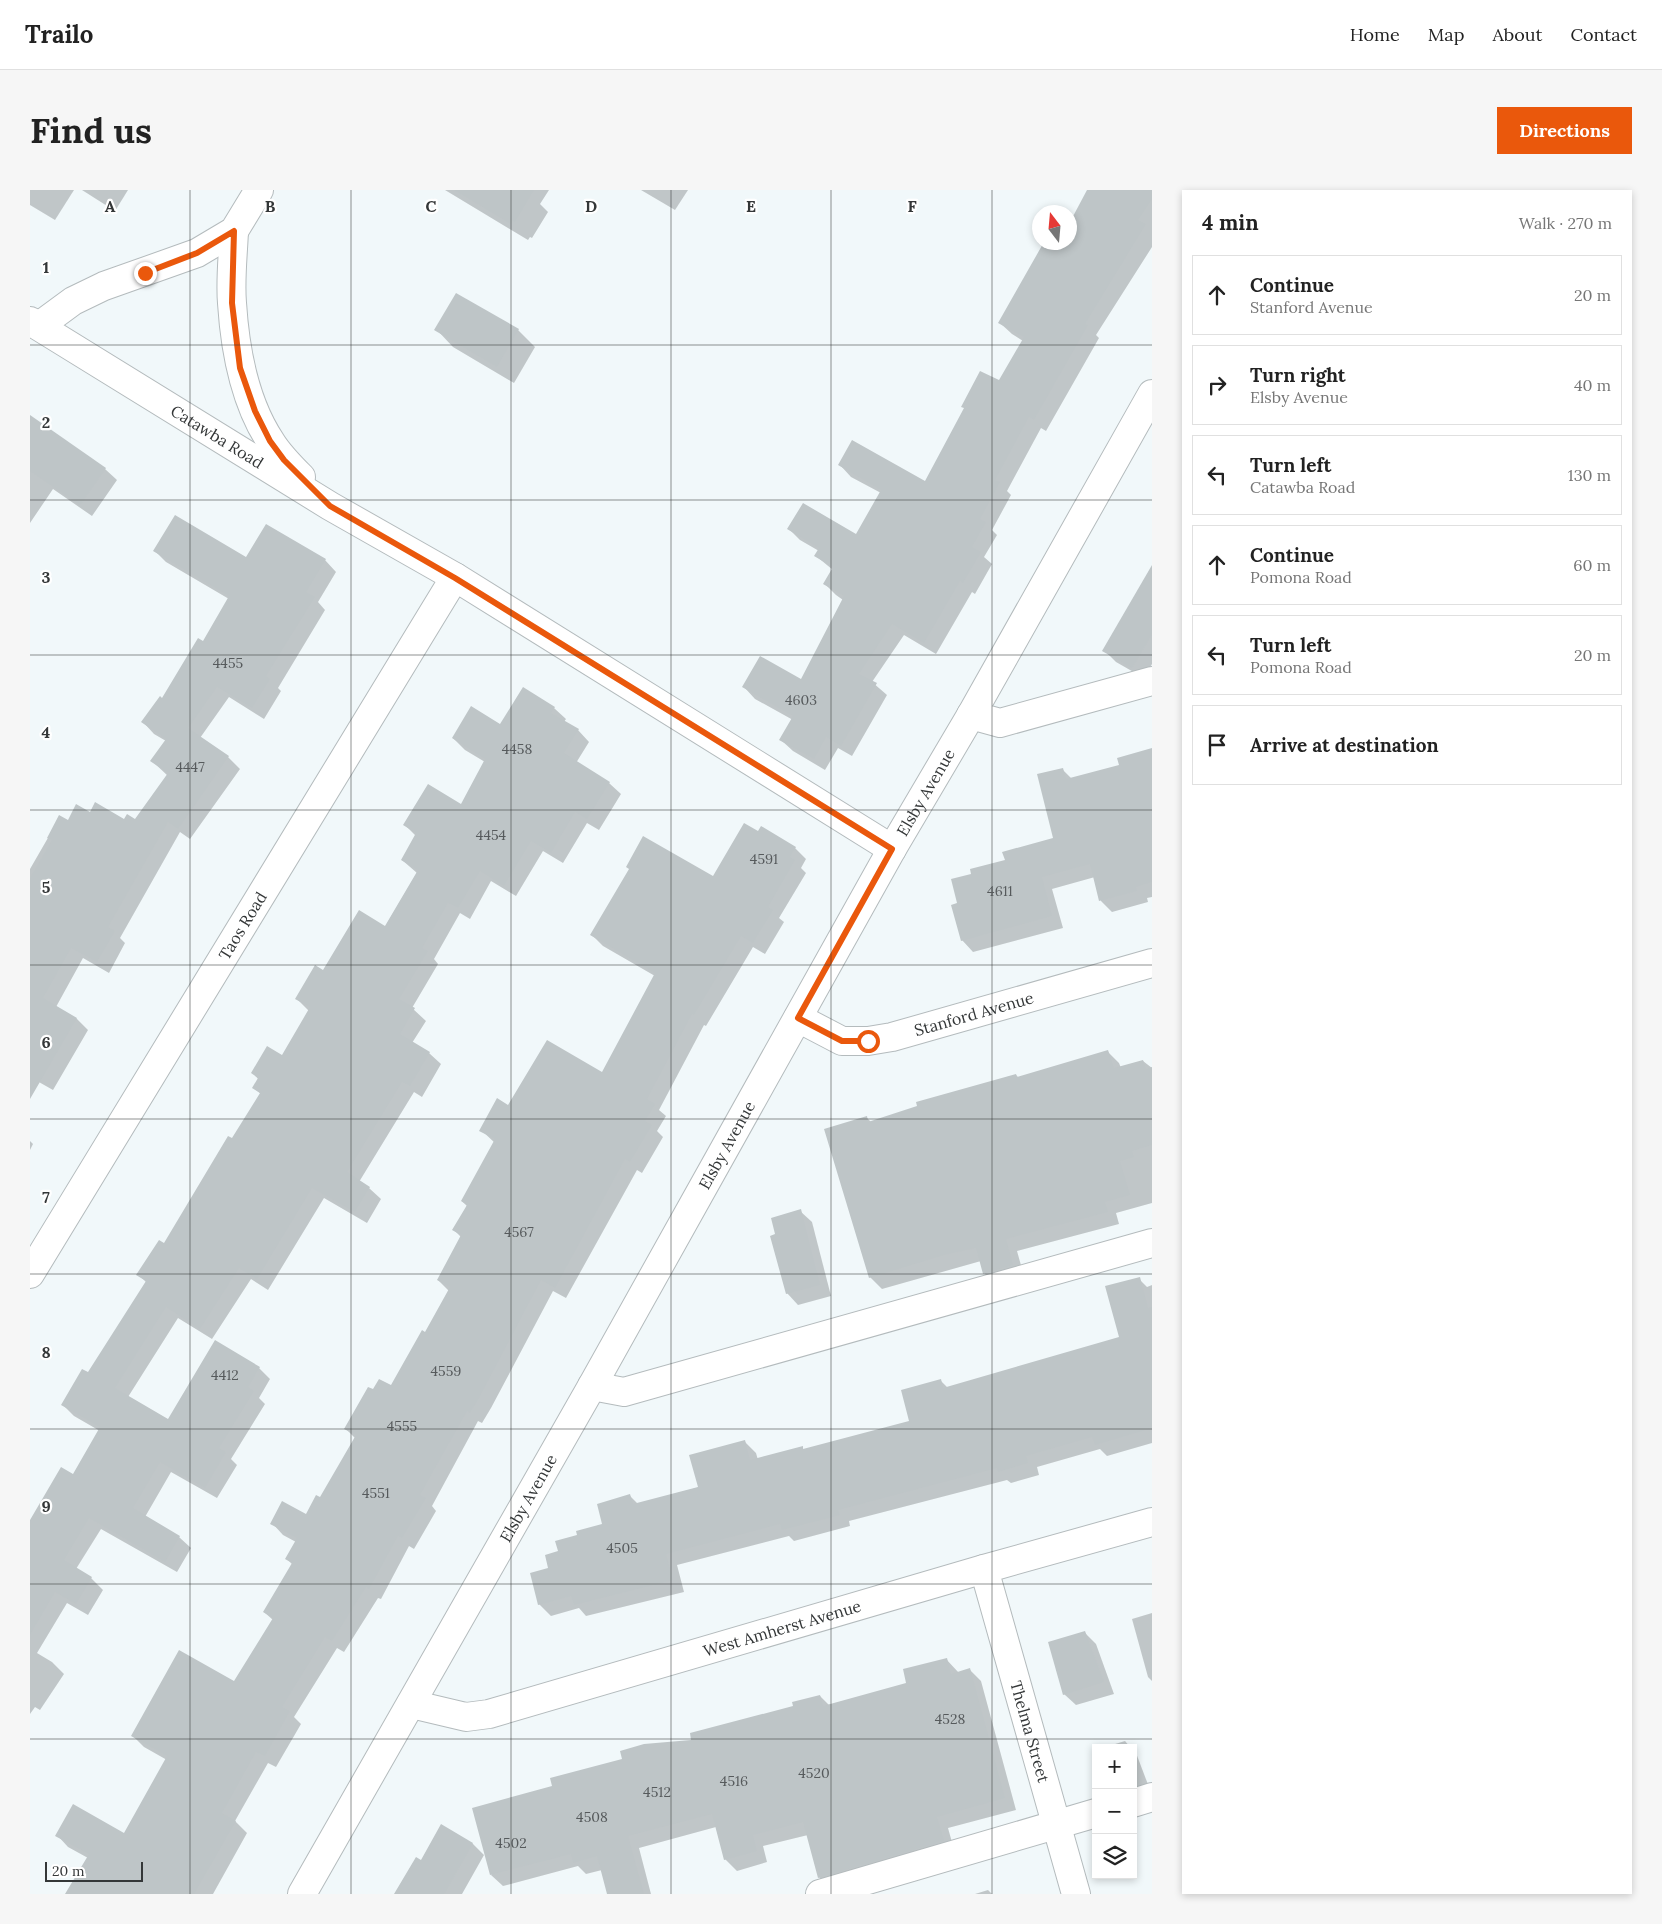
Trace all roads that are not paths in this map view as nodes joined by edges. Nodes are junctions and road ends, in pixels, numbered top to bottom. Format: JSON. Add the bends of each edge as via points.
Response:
{"nodes":[{"id":1,"x":259,"y":190,"type":"edge"},
{"id":2,"x":234,"y":231,"type":"junction"},
{"id":3,"x":34,"y":323,"type":"edge"},
{"id":4,"x":1152,"y":394,"type":"edge"},
{"id":5,"x":330,"y":506,"type":"junction"},
{"id":6,"x":455,"y":578,"type":"junction"},
{"id":7,"x":1152,"y":680,"type":"edge"},
{"id":8,"x":971,"y":715,"type":"junction"},
{"id":9,"x":892,"y":849,"type":"junction"},
{"id":10,"x":1152,"y":963,"type":"edge"},
{"id":11,"x":798,"y":1018,"type":"junction"},
{"id":12,"x":1152,"y":1243,"type":"edge"},
{"id":13,"x":30,"y":1274,"type":"edge"},
{"id":14,"x":592,"y":1386,"type":"junction"},
{"id":15,"x":1152,"y":1522,"type":"edge"},
{"id":16,"x":984,"y":1569,"type":"junction"},
{"id":17,"x":411,"y":1704,"type":"junction"},
{"id":18,"x":1152,"y":1797,"type":"edge"},
{"id":19,"x":1137,"y":1802,"type":"edge"},
{"id":20,"x":1092,"y":1815,"type":"edge"},
{"id":21,"x":1057,"y":1825,"type":"junction"},
{"id":22,"x":302,"y":1894,"type":"edge"},
{"id":23,"x":820,"y":1894,"type":"edge"},
{"id":24,"x":1076,"y":1894,"type":"edge"}],
"edges":[{"from":1,"to":2,"type":"street"},
{"from":2,"to":3,"type":"street","via":[[197,253],[104,286]]},
{"from":2,"to":5,"type":"street","via":[[232,303],[240,368],[255,411],[284,460]]},
{"from":3,"to":5,"type":"street","name":"Catawba Road"},
{"from":4,"to":8,"type":"street","name":"Elsby Avenue"},
{"from":5,"to":6,"type":"street","name":"Catawba Road"},
{"from":6,"to":9,"type":"street","name":"Catawba Road"},
{"from":6,"to":13,"type":"street","name":"Taos Road"},
{"from":7,"to":8,"type":"street","via":[[1000,722]]},
{"from":8,"to":9,"type":"street","name":"Elsby Avenue"},
{"from":9,"to":11,"type":"street","name":"Elsby Avenue"},
{"from":10,"to":11,"type":"street","name":"Stanford Avenue","via":[[868,1041],[842,1041]]},
{"from":11,"to":14,"type":"street","name":"Elsby Avenue"},
{"from":12,"to":14,"type":"street","via":[[624,1392]]},
{"from":14,"to":17,"type":"street","name":"Elsby Avenue"},
{"from":15,"to":16,"type":"street","name":"West Amherst Avenue"},
{"from":16,"to":17,"type":"street","name":"West Amherst Avenue","via":[[490,1714],[466,1717]]},
{"from":16,"to":21,"type":"street","name":"Thelma Street"},
{"from":17,"to":22,"type":"street","name":"Elsby Avenue"},
{"from":18,"to":19,"type":"street"},
{"from":20,"to":21,"type":"street"},
{"from":21,"to":23,"type":"street"},
{"from":21,"to":24,"type":"street","name":"Thelma Street"}]}
